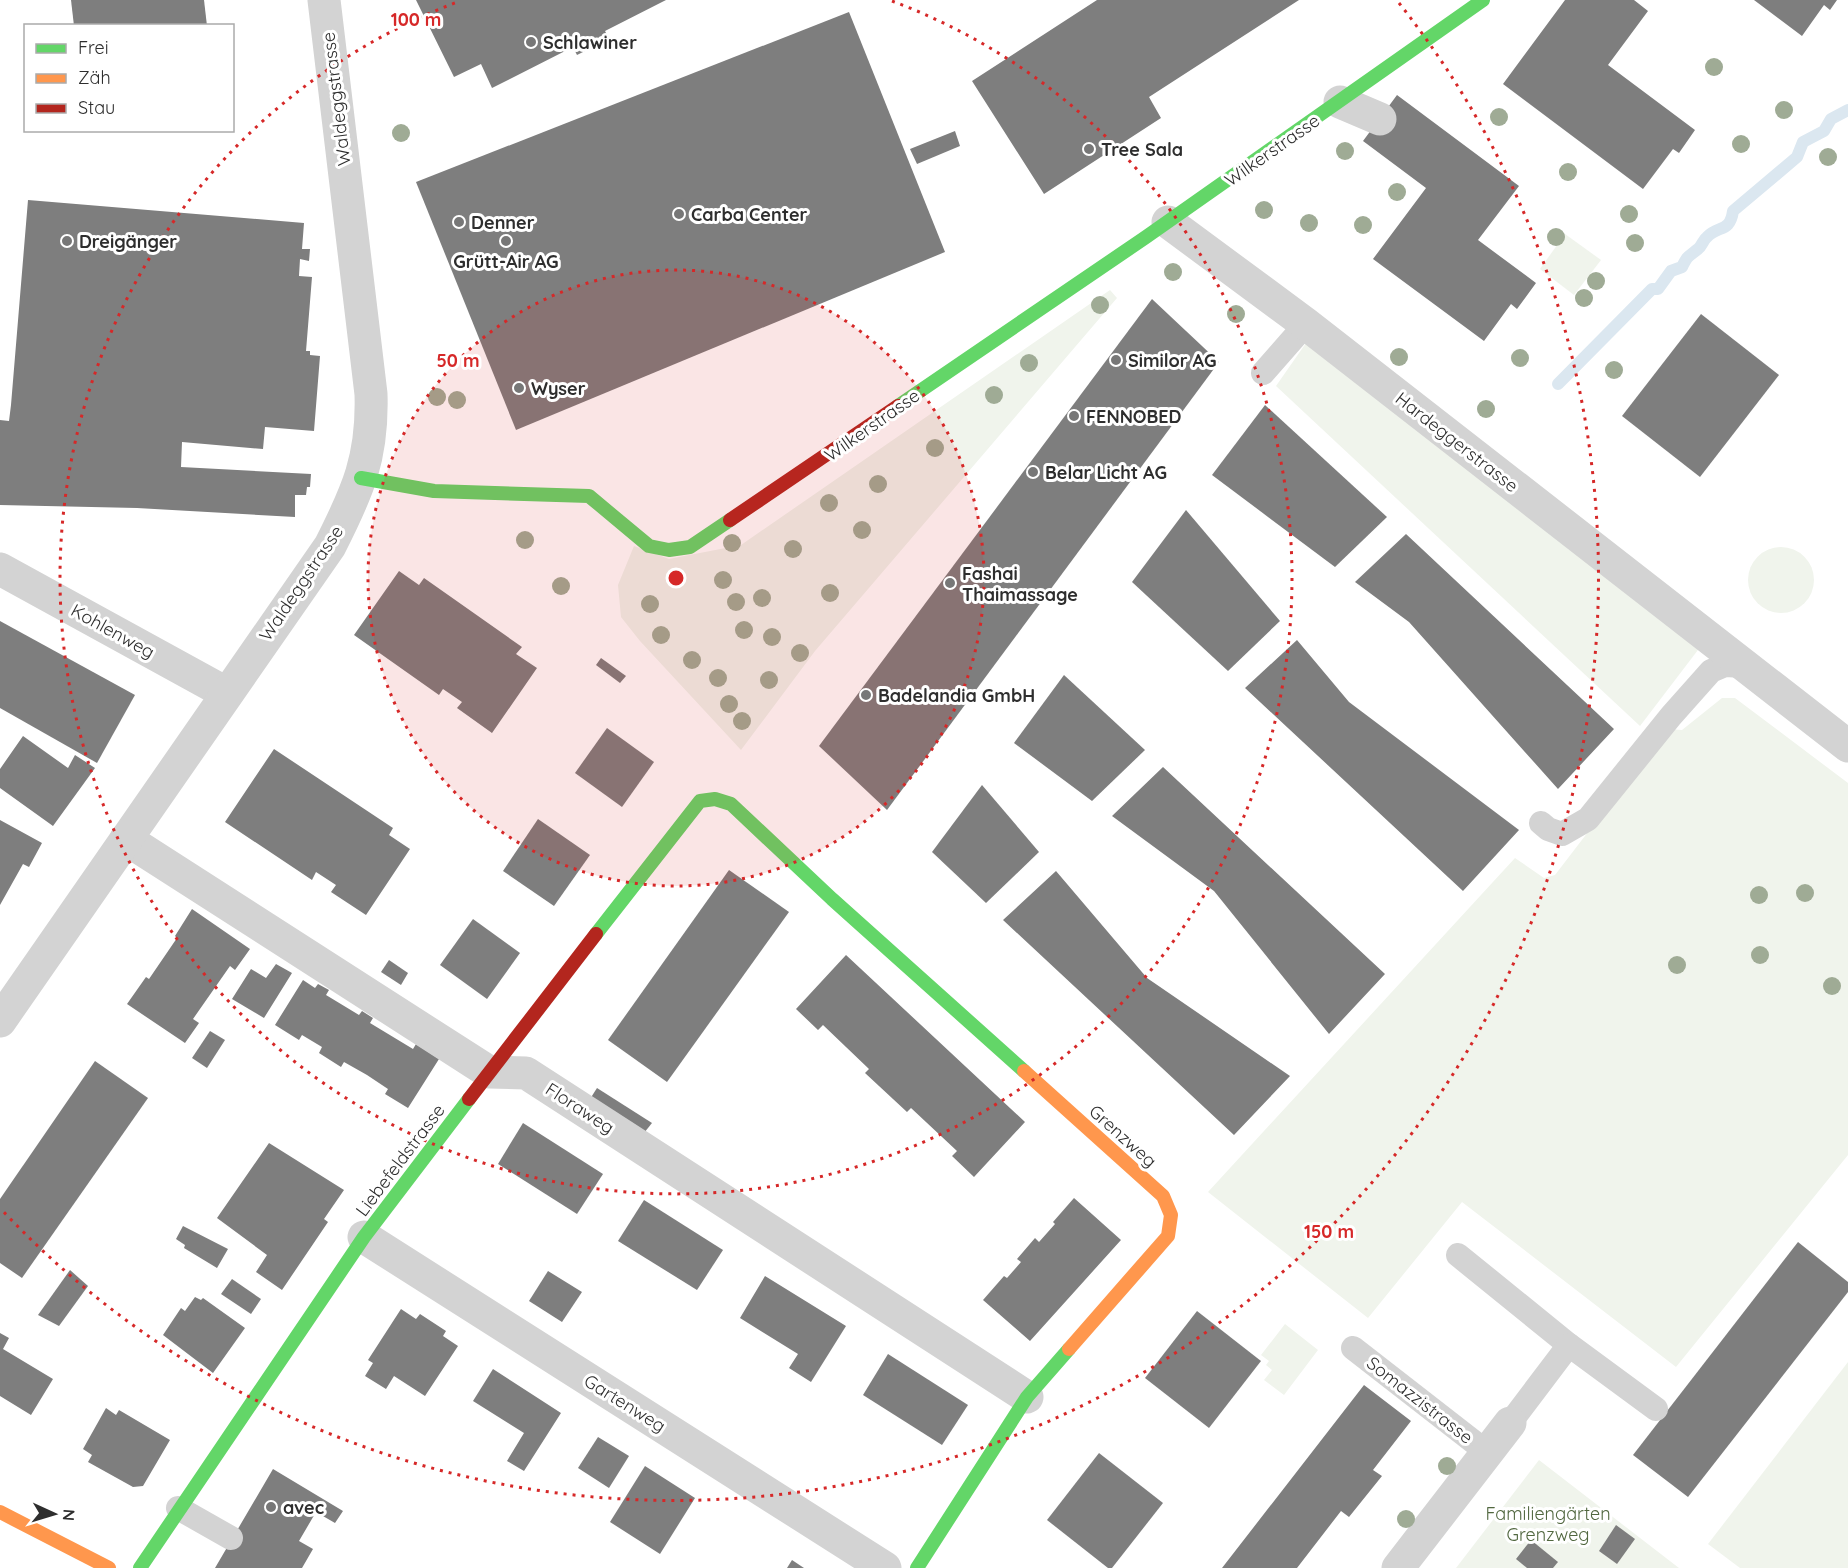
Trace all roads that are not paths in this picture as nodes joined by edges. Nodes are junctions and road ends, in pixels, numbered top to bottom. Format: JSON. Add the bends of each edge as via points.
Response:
{"nodes":[{"id":1,"x":324,"y":0,"type":"edge"},
{"id":2,"x":1483,"y":0,"type":"edge"},
{"id":3,"x":1340,"y":102,"type":"junction"},
{"id":4,"x":1380,"y":119,"type":"dead end"},
{"id":5,"x":1168,"y":222,"type":"junction"},
{"id":6,"x":1306,"y":324,"type":"junction"},
{"id":7,"x":1263,"y":373,"type":"dead end"},
{"id":8,"x":361,"y":478,"type":"junction"},
{"id":9,"x":0,"y":569,"type":"edge"},
{"id":10,"x":1744,"y":666,"type":"junction"},
{"id":11,"x":226,"y":693,"type":"junction"},
{"id":12,"x":1848,"y":746,"type":"edge"},
{"id":13,"x":715,"y":799,"type":"joint"},
{"id":14,"x":1541,"y":823,"type":"dead end"},
{"id":15,"x":126,"y":839,"type":"junction"},
{"id":16,"x":0,"y":1021,"type":"edge"},
{"id":17,"x":489,"y":1072,"type":"junction"},
{"id":18,"x":364,"y":1238,"type":"junction"},
{"id":19,"x":1458,"y":1255,"type":"dead end"},
{"id":20,"x":1569,"y":1345,"type":"junction"},
{"id":21,"x":1353,"y":1348,"type":"dead end"},
{"id":22,"x":1028,"y":1397,"type":"junction"},
{"id":23,"x":1656,"y":1409,"type":"dead end"},
{"id":24,"x":1510,"y":1423,"type":"joint"},
{"id":25,"x":1488,"y":1453,"type":"junction"},
{"id":26,"x":178,"y":1509,"type":"junction"},
{"id":27,"x":0,"y":1512,"type":"edge"},
{"id":28,"x":231,"y":1538,"type":"dead end"},
{"id":29,"x":109,"y":1568,"type":"edge"},
{"id":30,"x":140,"y":1568,"type":"edge"},
{"id":31,"x":885,"y":1568,"type":"edge"},
{"id":32,"x":916,"y":1568,"type":"edge"},
{"id":33,"x":1398,"y":1568,"type":"edge"}],
"edges":[{"from":1,"to":8,"type":"street","name":"Waldeggstrasse","via":[[370,394],[370,442]]},
{"from":2,"to":3,"type":"street","name":"Wilkerstrasse"},
{"from":3,"to":4,"type":"street"},
{"from":3,"to":5,"type":"street","name":"Wilkerstrasse"},
{"from":5,"to":6,"type":"street","name":"Hardeggerstrasse"},
{"from":5,"to":8,"type":"street","name":"Wilkerstrasse","via":[[690,547],[669,550],[649,546],[589,496],[434,491]]},
{"from":6,"to":7,"type":"lane"},
{"from":6,"to":10,"type":"street","name":"Hardeggerstrasse"},
{"from":8,"to":11,"type":"street","name":"Waldeggstrasse","via":[[330,546]]},
{"from":9,"to":11,"type":"street","name":"Kohlenweg"},
{"from":10,"to":12,"type":"street","name":"Hardeggerstrasse"},
{"from":10,"to":14,"type":"lane","via":[[1725,665],[1711,671],[1588,819],[1562,834]]},
{"from":11,"to":15,"type":"street","name":"Waldeggstrasse"},
{"from":13,"to":17,"type":"street","name":"Liebefeldstrasse","via":[[700,801]]},
{"from":13,"to":22,"type":"street","name":"Grenzweg","via":[[731,804],[1163,1196],[1171,1226],[1168,1236]]},
{"from":15,"to":16,"type":"street","name":"Waldeggstrasse"},
{"from":15,"to":17,"type":"street"},
{"from":17,"to":18,"type":"street","name":"Liebefeldstrasse"},
{"from":17,"to":22,"type":"street","name":"Floraweg","via":[[526,1073]]},
{"from":18,"to":26,"type":"street","name":"Liebefeldstrasse"},
{"from":18,"to":31,"type":"street","name":"Gartenweg"},
{"from":19,"to":20,"type":"lane"},
{"from":20,"to":23,"type":"lane"},
{"from":20,"to":24,"type":"lane","name":"Somazzistrasse"},
{"from":21,"to":25,"type":"lane","name":"Somazzistrasse"},
{"from":22,"to":32,"type":"street","name":"Grenzweg"},
{"from":24,"to":25,"type":"street","name":"Somazzistrasse"},
{"from":25,"to":33,"type":"street","name":"Somazzistrasse"},
{"from":26,"to":28,"type":"lane"},
{"from":26,"to":30,"type":"street","name":"Liebefeldstrasse"},
{"from":27,"to":29,"type":"street"}]}
